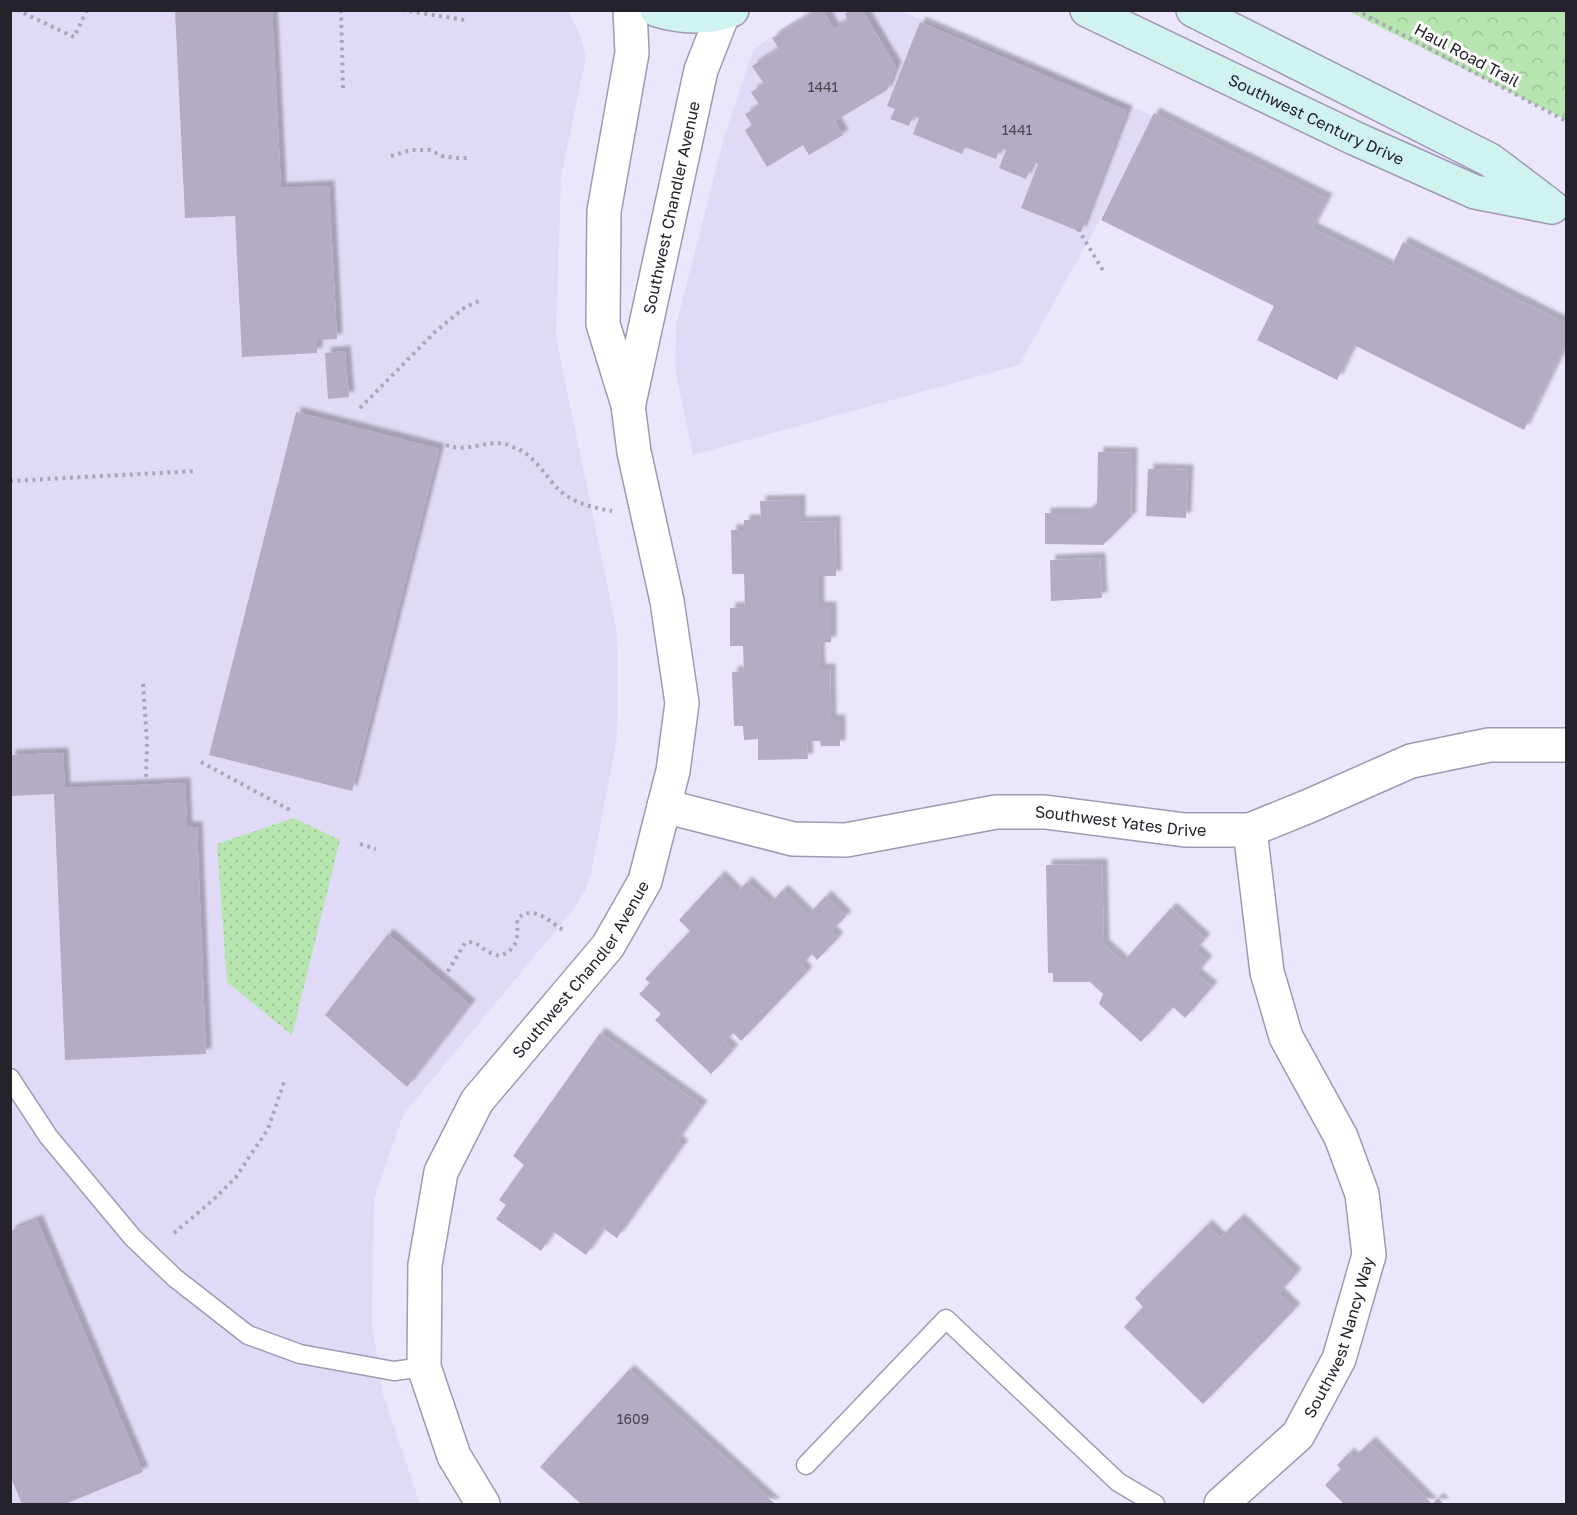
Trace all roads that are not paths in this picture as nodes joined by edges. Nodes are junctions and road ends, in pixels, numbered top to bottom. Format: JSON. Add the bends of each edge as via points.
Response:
{"nodes":[{"id":1,"x":630,"y":10,"type":"edge"},
{"id":2,"x":657,"y":10,"type":"edge"},
{"id":3,"x":1087,"y":10,"type":"edge"},
{"id":4,"x":1193,"y":10,"type":"edge"},
{"id":5,"x":727,"y":12,"type":"edge"},
{"id":6,"x":1559,"y":211,"type":"edge"},
{"id":7,"x":628,"y":405,"type":"junction"},
{"id":8,"x":1566,"y":745,"type":"edge"},
{"id":9,"x":664,"y":806,"type":"junction"},
{"id":10,"x":1250,"y":830,"type":"junction"},
{"id":11,"x":10,"y":1078,"type":"edge"},
{"id":12,"x":424,"y":1367,"type":"junction"},
{"id":13,"x":806,"y":1465,"type":"dead end"},
{"id":14,"x":483,"y":1504,"type":"edge"},
{"id":15,"x":1155,"y":1504,"type":"edge"},
{"id":16,"x":1221,"y":1504,"type":"edge"}],
"edges":[{"from":1,"to":7,"type":"street","name":"Southwest Chandler Avenue","via":[[632,53],[603,211],[603,324]]},
{"from":2,"to":5,"type":"main road","via":[[691,16]]},
{"from":3,"to":6,"type":"main road","name":"Southwest Century Drive","via":[[1475,192]]},
{"from":4,"to":6,"type":"main road","name":"Southwest Century Drive","via":[[1490,160]]},
{"from":5,"to":7,"type":"street","name":"Southwest Chandler Avenue","via":[[701,70]]},
{"from":7,"to":9,"type":"street","name":"Southwest Chandler Avenue","via":[[634,452],[667,601],[682,703]]},
{"from":8,"to":10,"type":"street","name":"Southwest Yates Drive","via":[[1488,745],[1411,761]]},
{"from":9,"to":10,"type":"street","name":"Southwest Yates Drive","via":[[793,840],[846,840],[996,812],[1045,812],[1185,830]]},
{"from":9,"to":12,"type":"street","name":"Southwest Chandler Avenue","via":[[645,881],[608,946],[477,1101],[441,1172],[424,1265]]},
{"from":10,"to":16,"type":"street","name":"Southwest Nancy Way","via":[[1267,972],[1286,1037],[1341,1137],[1362,1194],[1369,1255],[1339,1359],[1298,1435]]},
{"from":11,"to":12,"type":"lane","via":[[48,1136],[133,1238],[175,1278],[248,1335],[300,1354],[394,1371]]},
{"from":12,"to":14,"type":"street","name":"Southwest Chandler Avenue","via":[[454,1456]]},
{"from":13,"to":15,"type":"lane","via":[[946,1319],[1118,1482]]}]}
